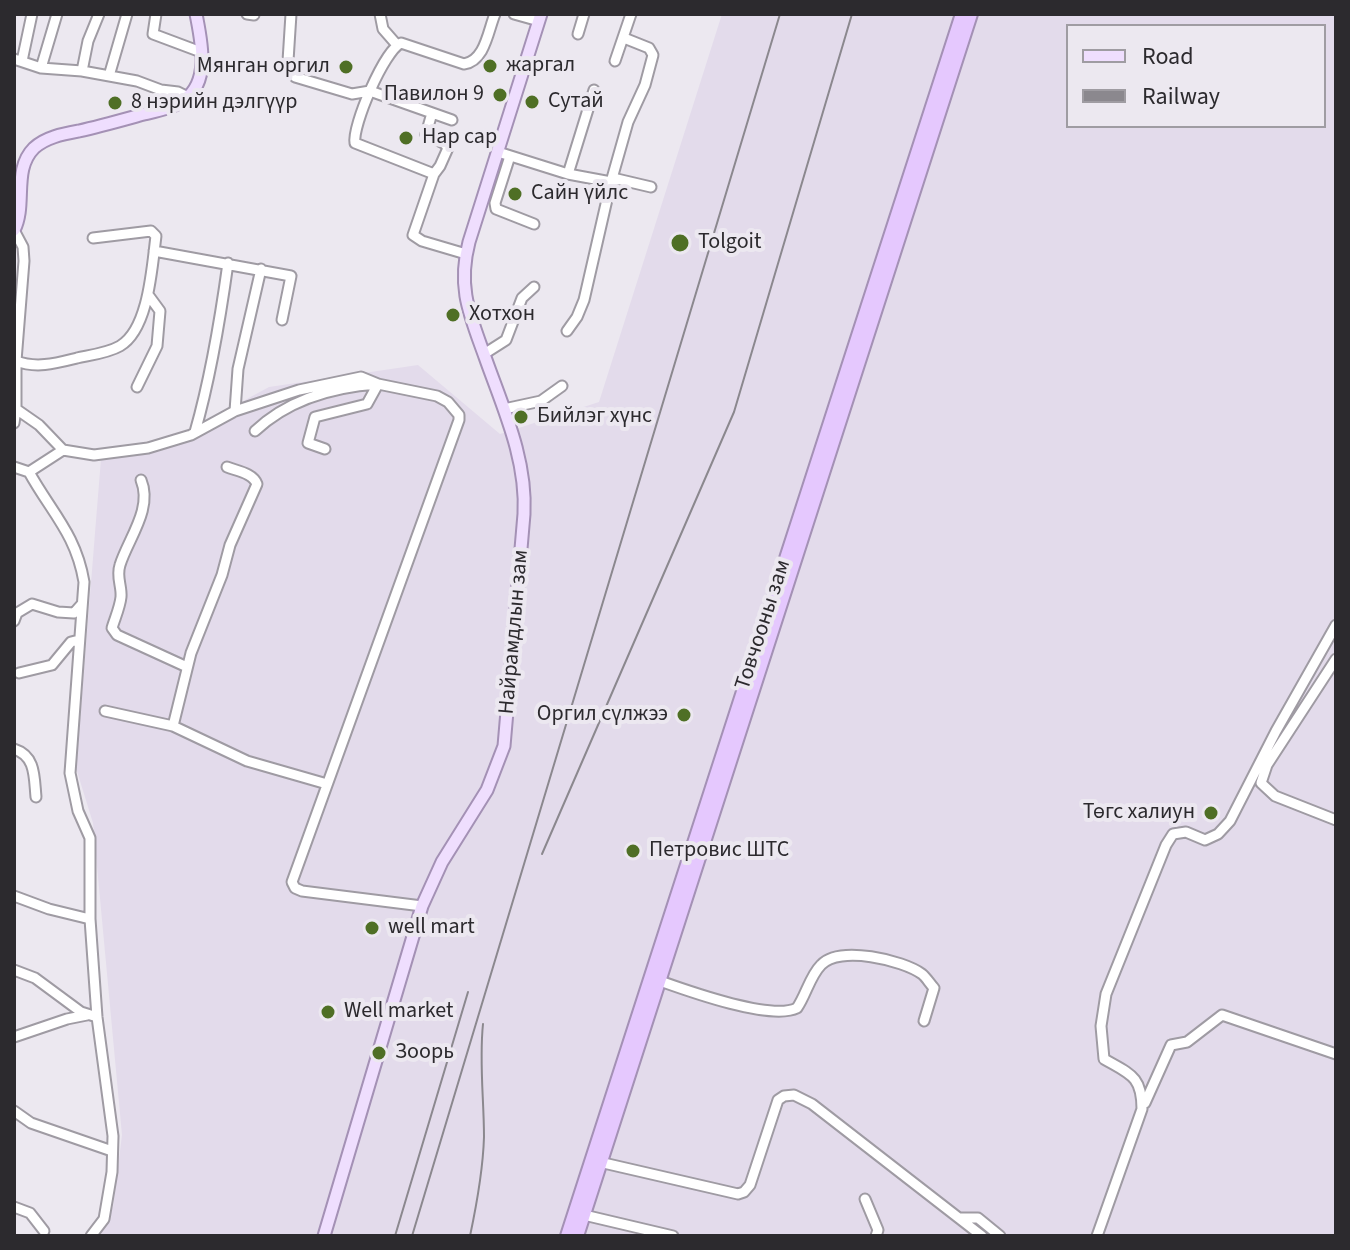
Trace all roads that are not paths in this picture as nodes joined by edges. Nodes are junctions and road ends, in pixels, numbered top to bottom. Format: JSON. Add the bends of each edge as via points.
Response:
{"nodes":[{"id":1,"x":32,"y":14,"type":"edge"},
{"id":2,"x":57,"y":14,"type":"edge"},
{"id":3,"x":99,"y":14,"type":"edge"},
{"id":4,"x":127,"y":14,"type":"edge"},
{"id":5,"x":156,"y":14,"type":"edge"},
{"id":6,"x":196,"y":14,"type":"edge"},
{"id":7,"x":247,"y":14,"type":"edge"},
{"id":8,"x":291,"y":14,"type":"edge"},
{"id":9,"x":380,"y":14,"type":"edge"},
{"id":10,"x":495,"y":14,"type":"edge"},
{"id":11,"x":514,"y":14,"type":"edge"},
{"id":12,"x":584,"y":14,"type":"edge"},
{"id":13,"x":629,"y":14,"type":"edge"},
{"id":14,"x":962,"y":14,"type":"edge"},
{"id":15,"x":971,"y":14,"type":"edge"},
{"id":16,"x":254,"y":15,"type":"edge"},
{"id":17,"x":540,"y":17,"type":"edge"},
{"id":18,"x":578,"y":34,"type":"dead end"},
{"id":19,"x":624,"y":38,"type":"junction"},
{"id":20,"x":397,"y":45,"type":"junction"},
{"id":21,"x":201,"y":52,"type":"junction"},
{"id":22,"x":18,"y":60,"type":"edge"},
{"id":23,"x":615,"y":61,"type":"dead end"},
{"id":24,"x":41,"y":68,"type":"junction"},
{"id":25,"x":82,"y":71,"type":"junction"},
{"id":26,"x":109,"y":76,"type":"junction"},
{"id":27,"x":594,"y":90,"type":"dead end"},
{"id":28,"x":370,"y":91,"type":"junction"},
{"id":29,"x":188,"y":97,"type":"junction"},
{"id":30,"x":432,"y":113,"type":"junction"},
{"id":31,"x":452,"y":120,"type":"dead end"},
{"id":32,"x":498,"y":152,"type":"junction"},
{"id":33,"x":510,"y":156,"type":"junction"},
{"id":34,"x":434,"y":174,"type":"junction"},
{"id":35,"x":568,"y":174,"type":"junction"},
{"id":36,"x":611,"y":182,"type":"junction"},
{"id":37,"x":651,"y":187,"type":"dead end"},
{"id":38,"x":534,"y":224,"type":"dead end"},
{"id":39,"x":14,"y":230,"type":"edge"},
{"id":40,"x":93,"y":238,"type":"dead end"},
{"id":41,"x":154,"y":251,"type":"junction"},
{"id":42,"x":466,"y":254,"type":"junction"},
{"id":43,"x":228,"y":263,"type":"junction"},
{"id":44,"x":261,"y":269,"type":"junction"},
{"id":45,"x":534,"y":287,"type":"dead end"},
{"id":46,"x":149,"y":296,"type":"junction"},
{"id":47,"x":282,"y":320,"type":"dead end"},
{"id":48,"x":567,"y":331,"type":"dead end"},
{"id":49,"x":484,"y":354,"type":"junction"},
{"id":50,"x":16,"y":361,"type":"junction"},
{"id":51,"x":378,"y":384,"type":"junction"},
{"id":52,"x":562,"y":386,"type":"dead end"},
{"id":53,"x":137,"y":387,"type":"dead end"},
{"id":54,"x":16,"y":409,"type":"junction"},
{"id":55,"x":504,"y":409,"type":"junction"},
{"id":56,"x":235,"y":411,"type":"junction"},
{"id":57,"x":14,"y":423,"type":"edge"},
{"id":58,"x":255,"y":431,"type":"dead end"},
{"id":59,"x":195,"y":432,"type":"junction"},
{"id":60,"x":325,"y":449,"type":"dead end"},
{"id":61,"x":63,"y":450,"type":"junction"},
{"id":62,"x":14,"y":467,"type":"edge"},
{"id":63,"x":227,"y":467,"type":"dead end"},
{"id":64,"x":29,"y":472,"type":"junction"},
{"id":65,"x":141,"y":480,"type":"dead end"},
{"id":66,"x":83,"y":603,"type":"junction"},
{"id":67,"x":14,"y":621,"type":"edge"},
{"id":68,"x":1336,"y":625,"type":"edge"},
{"id":69,"x":79,"y":640,"type":"junction"},
{"id":70,"x":1336,"y":659,"type":"edge"},
{"id":71,"x":187,"y":667,"type":"junction"},
{"id":72,"x":19,"y":673,"type":"dead end"},
{"id":73,"x":105,"y":711,"type":"dead end"},
{"id":74,"x":173,"y":726,"type":"junction"},
{"id":75,"x":14,"y":749,"type":"edge"},
{"id":76,"x":327,"y":784,"type":"junction"},
{"id":77,"x":36,"y":797,"type":"dead end"},
{"id":78,"x":1336,"y":820,"type":"edge"},
{"id":79,"x":14,"y":896,"type":"edge"},
{"id":80,"x":422,"y":906,"type":"junction"},
{"id":81,"x":90,"y":919,"type":"junction"},
{"id":82,"x":14,"y":970,"type":"edge"},
{"id":83,"x":660,"y":981,"type":"junction"},
{"id":84,"x":92,"y":1016,"type":"junction"},
{"id":85,"x":924,"y":1021,"type":"dead end"},
{"id":86,"x":14,"y":1037,"type":"edge"},
{"id":87,"x":1336,"y":1054,"type":"edge"},
{"id":88,"x":1142,"y":1109,"type":"junction"},
{"id":89,"x":14,"y":1111,"type":"edge"},
{"id":90,"x":112,"y":1151,"type":"junction"},
{"id":91,"x":596,"y":1161,"type":"junction"},
{"id":92,"x":865,"y":1199,"type":"dead end"},
{"id":93,"x":14,"y":1207,"type":"edge"},
{"id":94,"x":584,"y":1215,"type":"junction"},
{"id":95,"x":960,"y":1218,"type":"junction"},
{"id":96,"x":44,"y":1231,"type":"dead end"},
{"id":97,"x":91,"y":1236,"type":"edge"},
{"id":98,"x":324,"y":1236,"type":"edge"},
{"id":99,"x":567,"y":1236,"type":"edge"},
{"id":100,"x":577,"y":1236,"type":"edge"},
{"id":101,"x":673,"y":1236,"type":"edge"},
{"id":102,"x":876,"y":1236,"type":"edge"},
{"id":103,"x":982,"y":1236,"type":"edge"},
{"id":104,"x":1000,"y":1236,"type":"edge"},
{"id":105,"x":1097,"y":1236,"type":"edge"}],
"edges":[{"from":1,"to":22,"type":"street"},
{"from":2,"to":24,"type":"street"},
{"from":3,"to":25,"type":"street"},
{"from":4,"to":26,"type":"street"},
{"from":5,"to":21,"type":"street","via":[[153,34]]},
{"from":6,"to":21,"type":"main road"},
{"from":7,"to":16,"type":"street"},
{"from":8,"to":28,"type":"street","via":[[288,61],[295,77],[352,94]]},
{"from":9,"to":20,"type":"street","via":[[383,29]]},
{"from":10,"to":20,"type":"street","via":[[479,56],[469,64],[409,44]]},
{"from":11,"to":17,"type":"street"},
{"from":12,"to":18,"type":"street"},
{"from":13,"to":19,"type":"street"},
{"from":14,"to":91,"type":"highway","name":"Товчооны зам"},
{"from":15,"to":83,"type":"highway","name":"Товчооны зам"},
{"from":17,"to":32,"type":"main road","name":"Найрамдлын зам"},
{"from":19,"to":23,"type":"street"},
{"from":19,"to":36,"type":"street","via":[[649,48],[653,55]]},
{"from":20,"to":28,"type":"street"},
{"from":21,"to":29,"type":"main road","via":[[200,75]]},
{"from":22,"to":24,"type":"street"},
{"from":24,"to":25,"type":"street"},
{"from":25,"to":26,"type":"street"},
{"from":26,"to":29,"type":"street"},
{"from":27,"to":35,"type":"street"},
{"from":28,"to":30,"type":"street"},
{"from":28,"to":34,"type":"street","via":[[355,143]]},
{"from":29,"to":39,"type":"main road","via":[[164,109],[39,144],[24,168]]},
{"from":30,"to":31,"type":"street"},
{"from":30,"to":34,"type":"street","via":[[426,134],[448,147]]},
{"from":32,"to":33,"type":"street"},
{"from":32,"to":42,"type":"main road","name":"Найрамдлын зам"},
{"from":33,"to":35,"type":"street"},
{"from":33,"to":38,"type":"street","via":[[496,209]]},
{"from":34,"to":42,"type":"street","via":[[413,235]]},
{"from":35,"to":36,"type":"street"},
{"from":36,"to":37,"type":"street"},
{"from":36,"to":48,"type":"street","via":[[584,300]]},
{"from":39,"to":50,"type":"street","via":[[24,261]]},
{"from":40,"to":41,"type":"street","via":[[151,231],[156,236]]},
{"from":41,"to":43,"type":"street"},
{"from":41,"to":46,"type":"street"},
{"from":42,"to":49,"type":"main road","name":"Найрамдлын зам","via":[[464,297]]},
{"from":43,"to":44,"type":"street"},
{"from":43,"to":59,"type":"street","via":[[212,371]]},
{"from":44,"to":47,"type":"street","via":[[291,276]]},
{"from":44,"to":56,"type":"street","via":[[238,369]]},
{"from":45,"to":49,"type":"street","via":[[522,298],[506,340]]},
{"from":46,"to":50,"type":"street","via":[[129,339],[117,348],[50,364]]},
{"from":46,"to":53,"type":"street","via":[[160,311],[157,346]]},
{"from":49,"to":55,"type":"main road","name":"Найрамдлын зам"},
{"from":50,"to":54,"type":"street"},
{"from":51,"to":56,"type":"street","via":[[355,378]]},
{"from":51,"to":58,"type":"street","via":[[296,402]]},
{"from":51,"to":60,"type":"street","via":[[367,404],[315,417],[308,443]]},
{"from":51,"to":76,"type":"street","via":[[437,396],[448,402],[459,420]]},
{"from":52,"to":55,"type":"street","via":[[541,401]]},
{"from":54,"to":57,"type":"street"},
{"from":54,"to":61,"type":"street"},
{"from":55,"to":80,"type":"main road","name":"Найрамдлын зам","via":[[521,461],[525,503],[507,731],[487,790],[434,875]]},
{"from":56,"to":59,"type":"street"},
{"from":59,"to":61,"type":"street","via":[[148,448],[94,455]]},
{"from":61,"to":64,"type":"street"},
{"from":62,"to":64,"type":"street"},
{"from":63,"to":71,"type":"street","via":[[257,484]]},
{"from":64,"to":66,"type":"street","via":[[80,557]]},
{"from":65,"to":71,"type":"street","via":[[140,520],[120,566],[121,596],[112,628]]},
{"from":66,"to":67,"type":"street","via":[[74,613],[32,604]]},
{"from":66,"to":69,"type":"street"},
{"from":68,"to":88,"type":"street","via":[[1230,821],[1205,840],[1186,832],[1173,834],[1166,845],[1106,994],[1101,1026],[1104,1059],[1134,1076],[1142,1091]]},
{"from":69,"to":72,"type":"street","via":[[52,665]]},
{"from":69,"to":81,"type":"street","via":[[70,773],[90,838]]},
{"from":70,"to":78,"type":"street","via":[[1267,765],[1261,783],[1275,796]]},
{"from":71,"to":74,"type":"street"},
{"from":73,"to":74,"type":"street"},
{"from":74,"to":76,"type":"street","via":[[247,761]]},
{"from":75,"to":77,"type":"street","via":[[25,753],[34,767]]},
{"from":76,"to":80,"type":"street","via":[[293,878],[295,888]]},
{"from":79,"to":81,"type":"street"},
{"from":80,"to":98,"type":"main road","name":"Найрамдлын зам"},
{"from":81,"to":84,"type":"street"},
{"from":82,"to":84,"type":"street"},
{"from":83,"to":85,"type":"street","via":[[783,1013],[797,1008],[815,973],[829,959],[851,954],[922,974],[934,988]]},
{"from":83,"to":91,"type":"highway","name":"Товчооны зам"},
{"from":84,"to":86,"type":"street"},
{"from":84,"to":90,"type":"street"},
{"from":87,"to":88,"type":"street","via":[[1222,1015],[1187,1042],[1171,1045]]},
{"from":88,"to":105,"type":"street"},
{"from":89,"to":90,"type":"street","via":[[31,1123]]},
{"from":90,"to":97,"type":"street","via":[[104,1219]]},
{"from":91,"to":94,"type":"highway","name":"Товчооны зам"},
{"from":91,"to":95,"type":"street","via":[[744,1192],[778,1100],[794,1095]]},
{"from":91,"to":99,"type":"highway","name":"Товчооны зам"},
{"from":92,"to":102,"type":"street"},
{"from":93,"to":96,"type":"street","via":[[30,1213]]},
{"from":94,"to":100,"type":"highway","name":"Товчооны зам"},
{"from":94,"to":101,"type":"street"},
{"from":95,"to":103,"type":"street"},
{"from":95,"to":104,"type":"street","via":[[978,1218]]}]}
